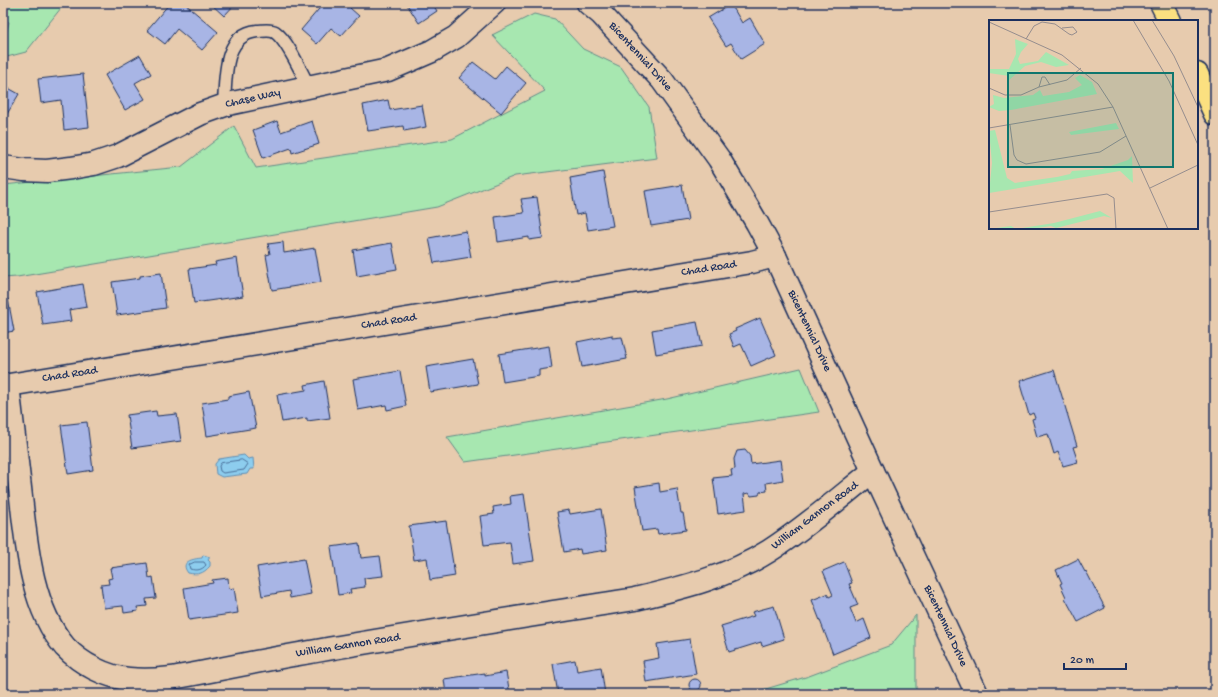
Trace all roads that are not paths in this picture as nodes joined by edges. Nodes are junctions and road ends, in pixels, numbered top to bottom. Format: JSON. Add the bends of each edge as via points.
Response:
{"nodes":[{"id":1,"x":494,"y":3,"type":"edge"},
{"id":2,"x":588,"y":3,"type":"edge"},
{"id":3,"x":1161,"y":3,"type":"edge"},
{"id":4,"x":1170,"y":20,"type":"edge"},
{"id":5,"x":1198,"y":76,"type":"edge"},
{"id":6,"x":309,"y":87,"type":"junction"},
{"id":7,"x":224,"y":105,"type":"junction"},
{"id":8,"x":1215,"y":114,"type":"edge"},
{"id":9,"x":3,"y":167,"type":"edge"},
{"id":10,"x":775,"y":256,"type":"junction"},
{"id":11,"x":6,"y":386,"type":"edge"},
{"id":12,"x":873,"y":471,"type":"junction"},
{"id":13,"x":977,"y":694,"type":"edge"}],
"edges":[{"from":1,"to":6,"type":"street","name":"Chase Way","via":[[456,37],[432,51],[388,70]]},
{"from":2,"to":10,"type":"street","name":"Bicentennial Drive","via":[[662,80],[719,159]]},
{"from":3,"to":4,"type":"highway"},
{"from":5,"to":8,"type":"highway"},
{"from":6,"to":7,"type":"street","name":"Chase Way"},
{"from":6,"to":7,"type":"lane","via":[[285,42],[274,32],[267,30],[249,32],[232,47],[227,62]]},
{"from":7,"to":9,"type":"street","name":"Chase Way","via":[[200,114],[118,156],[94,164],[47,171]]},
{"from":10,"to":11,"type":"street","name":"Chad Road","via":[[752,262]]},
{"from":10,"to":12,"type":"street","name":"Bicentennial Drive"},
{"from":11,"to":12,"type":"street","name":"William Gannon Road","via":[[26,537],[42,608],[52,629],[66,648],[84,663],[105,674],[128,679],[176,677],[634,599],[681,588],[704,581],[768,552]]},
{"from":12,"to":13,"type":"street","name":"Bicentennial Drive"}]}
